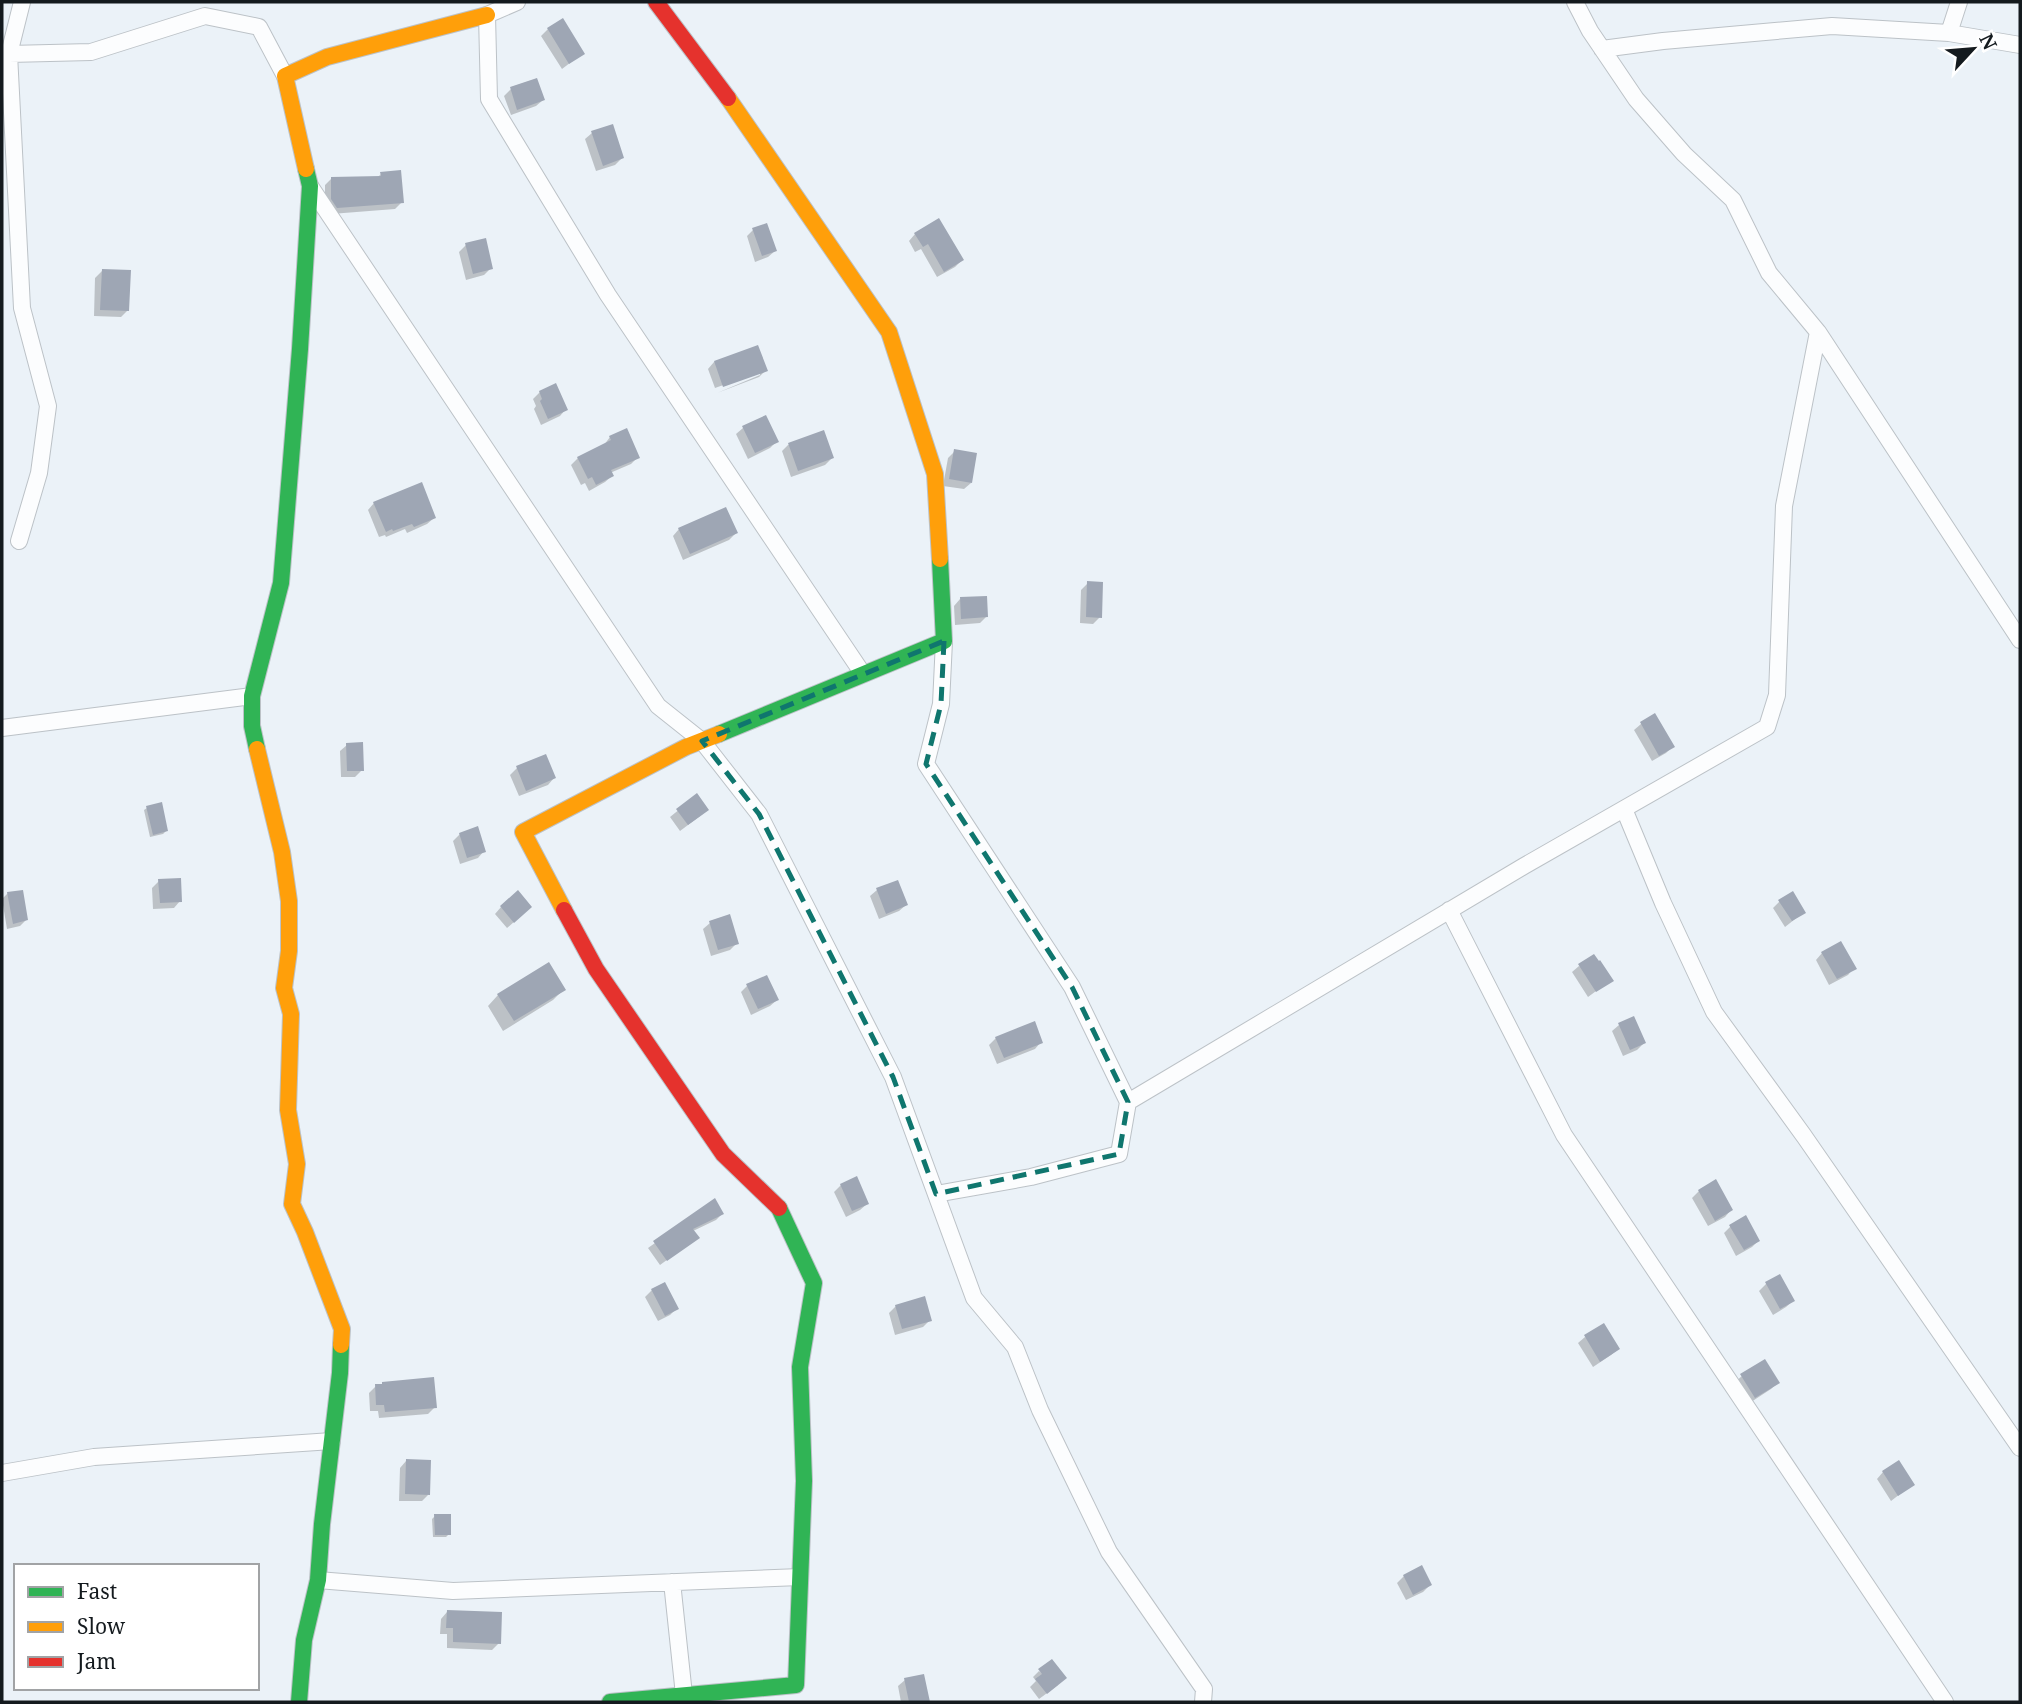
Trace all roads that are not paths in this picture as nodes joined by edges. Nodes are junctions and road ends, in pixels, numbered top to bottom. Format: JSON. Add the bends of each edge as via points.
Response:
{"nodes":[{"id":1,"x":22,"y":2,"type":"edge"},
{"id":2,"x":517,"y":2,"type":"edge"},
{"id":3,"x":656,"y":2,"type":"edge"},
{"id":4,"x":1575,"y":2,"type":"edge"},
{"id":5,"x":1959,"y":2,"type":"edge"},
{"id":6,"x":487,"y":15,"type":"junction"},
{"id":7,"x":1949,"y":33,"type":"junction"},
{"id":8,"x":2020,"y":45,"type":"edge"},
{"id":9,"x":1602,"y":49,"type":"junction"},
{"id":10,"x":9,"y":54,"type":"junction"},
{"id":11,"x":285,"y":75,"type":"junction"},
{"id":12,"x":310,"y":186,"type":"junction"},
{"id":13,"x":1818,"y":332,"type":"junction"},
{"id":14,"x":19,"y":541,"type":"dead end"},
{"id":15,"x":2020,"y":640,"type":"edge"},
{"id":16,"x":944,"y":641,"type":"junction"},
{"id":17,"x":863,"y":674,"type":"junction"},
{"id":18,"x":252,"y":695,"type":"junction"},
{"id":19,"x":2,"y":728,"type":"edge"},
{"id":20,"x":702,"y":741,"type":"junction"},
{"id":21,"x":1624,"y":809,"type":"junction"},
{"id":22,"x":1449,"y":910,"type":"junction"},
{"id":23,"x":1128,"y":1102,"type":"junction"},
{"id":24,"x":936,"y":1194,"type":"junction"},
{"id":25,"x":332,"y":1441,"type":"junction"},
{"id":26,"x":2020,"y":1448,"type":"edge"},
{"id":27,"x":2,"y":1473,"type":"edge"},
{"id":28,"x":800,"y":1577,"type":"junction"},
{"id":29,"x":318,"y":1580,"type":"junction"},
{"id":30,"x":672,"y":1582,"type":"junction"},
{"id":31,"x":690,"y":1699,"type":"edge"},
{"id":32,"x":299,"y":1702,"type":"edge"},
{"id":33,"x":610,"y":1702,"type":"edge"},
{"id":34,"x":1203,"y":1702,"type":"edge"},
{"id":35,"x":1945,"y":1702,"type":"edge"}],
"edges":[{"from":1,"to":10,"type":"street"},
{"from":2,"to":6,"type":"street"},
{"from":3,"to":16,"type":"street","via":[[749,126],[889,332],[935,474]]},
{"from":4,"to":9,"type":"street"},
{"from":5,"to":7,"type":"street"},
{"from":6,"to":11,"type":"street","via":[[327,57]]},
{"from":6,"to":17,"type":"street","via":[[489,99],[608,295]]},
{"from":7,"to":8,"type":"street"},
{"from":7,"to":9,"type":"street","via":[[1832,26]]},
{"from":9,"to":13,"type":"street","via":[[1636,99],[1733,200],[1769,273]]},
{"from":10,"to":11,"type":"street","via":[[91,52],[205,16],[259,27]]},
{"from":10,"to":14,"type":"street","via":[[22,308],[48,406],[39,474]]},
{"from":11,"to":12,"type":"street"},
{"from":12,"to":18,"type":"street","via":[[281,583]]},
{"from":12,"to":20,"type":"street","via":[[658,706]]},
{"from":13,"to":15,"type":"street"},
{"from":13,"to":21,"type":"street","via":[[1784,506],[1777,695],[1767,727]]},
{"from":16,"to":17,"type":"street"},
{"from":16,"to":23,"type":"street","via":[[941,704],[926,764],[1072,987]]},
{"from":17,"to":20,"type":"street"},
{"from":18,"to":19,"type":"street"},
{"from":18,"to":25,"type":"street","via":[[252,726],[289,901],[284,988],[291,1014],[288,1110],[297,1164],[292,1204],[342,1329]]},
{"from":20,"to":24,"type":"street","via":[[759,814],[893,1077]]},
{"from":20,"to":28,"type":"street","via":[[523,832],[596,969],[723,1154],[779,1208],[814,1283],[800,1367],[804,1481]]},
{"from":21,"to":22,"type":"street"},
{"from":21,"to":26,"type":"street","via":[[1714,1012]]},
{"from":22,"to":23,"type":"street"},
{"from":22,"to":35,"type":"street","via":[[1564,1135]]},
{"from":23,"to":24,"type":"street","via":[[1119,1154],[1031,1177]]},
{"from":24,"to":34,"type":"street","via":[[974,1298],[1015,1347],[1040,1410],[1109,1552],[1204,1689]]},
{"from":25,"to":27,"type":"street","via":[[94,1457]]},
{"from":25,"to":29,"type":"street"},
{"from":28,"to":30,"type":"street"},
{"from":28,"to":31,"type":"street","via":[[796,1685]]},
{"from":29,"to":30,"type":"street","via":[[453,1591]]},
{"from":29,"to":32,"type":"street","via":[[303,1640]]},
{"from":30,"to":31,"type":"street"},
{"from":31,"to":33,"type":"street"}]}
